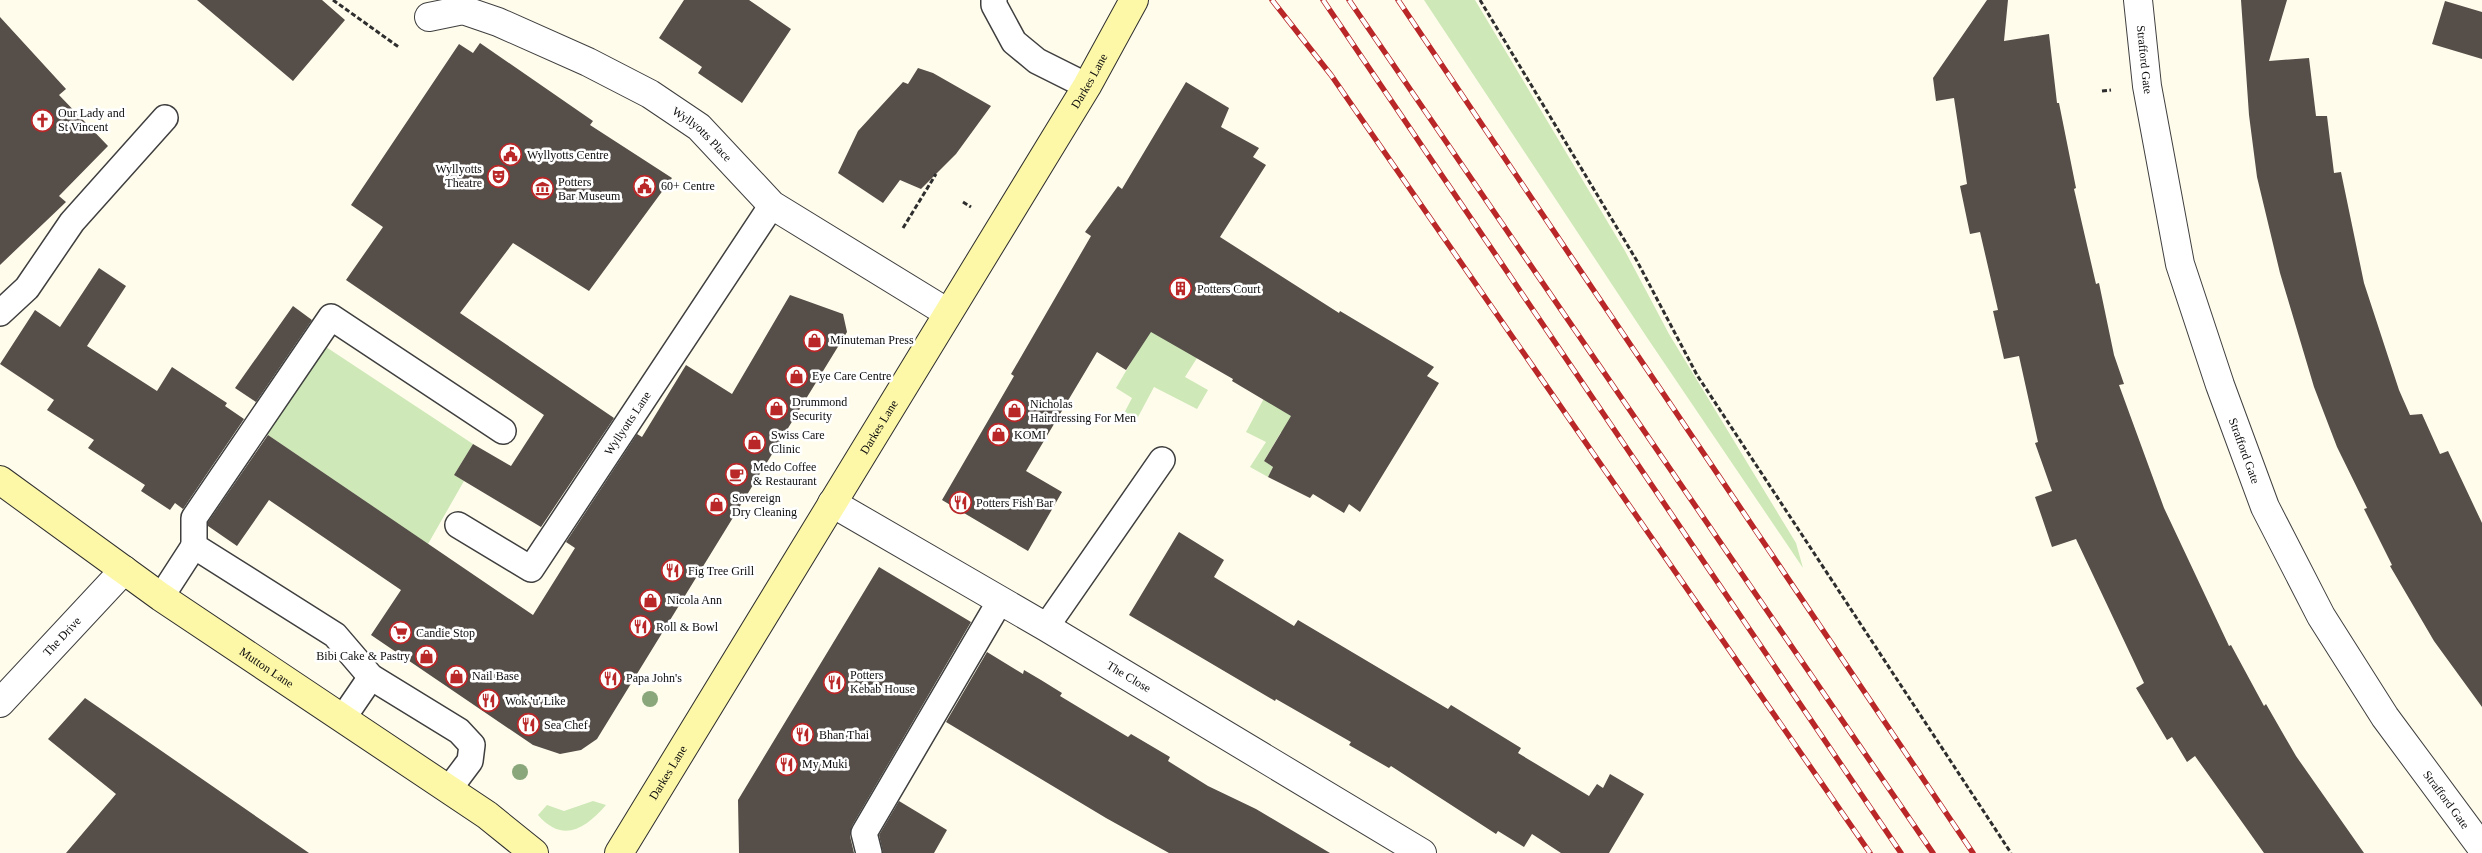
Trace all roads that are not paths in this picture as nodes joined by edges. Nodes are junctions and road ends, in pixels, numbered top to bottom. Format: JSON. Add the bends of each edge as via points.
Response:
{"nodes":[{"id":1,"x":994,"y":0,"type":"edge"},
{"id":2,"x":1134,"y":0,"type":"edge"},
{"id":3,"x":2138,"y":0,"type":"edge"},
{"id":4,"x":429,"y":17,"type":"dead end"},
{"id":5,"x":1087,"y":86,"type":"junction"},
{"id":6,"x":165,"y":118,"type":"dead end"},
{"id":7,"x":772,"y":205,"type":"junction"},
{"id":8,"x":0,"y":313,"type":"edge"},
{"id":9,"x":948,"y":313,"type":"junction"},
{"id":10,"x":503,"y":431,"type":"dead end"},
{"id":11,"x":1162,"y":460,"type":"dead end"},
{"id":12,"x":0,"y":480,"type":"edge"},
{"id":13,"x":832,"y":503,"type":"junction"},
{"id":14,"x":458,"y":525,"type":"dead end"},
{"id":15,"x":194,"y":546,"type":"junction"},
{"id":16,"x":124,"y":570,"type":"junction"},
{"id":17,"x":161,"y":597,"type":"junction"},
{"id":18,"x":1000,"y":601,"type":"junction"},
{"id":19,"x":1046,"y":627,"type":"junction"},
{"id":20,"x":371,"y":677,"type":"junction"},
{"id":21,"x":0,"y":703,"type":"edge"},
{"id":22,"x":343,"y":718,"type":"junction"},
{"id":23,"x":449,"y":789,"type":"junction"},
{"id":24,"x":2482,"y":848,"type":"edge"},
{"id":25,"x":534,"y":853,"type":"edge"},
{"id":26,"x":619,"y":853,"type":"edge"},
{"id":27,"x":869,"y":853,"type":"edge"},
{"id":28,"x":1422,"y":853,"type":"edge"}],
"edges":[{"from":1,"to":5,"type":"lane","via":[[1014,42],[1037,62]]},
{"from":2,"to":5,"type":"street","name":"Darkes Lane"},
{"from":3,"to":24,"type":"street","name":"Strafford Gate","via":[[2147,86],[2180,264],[2265,507],[2322,616],[2385,717]]},
{"from":4,"to":7,"type":"street","name":"Wyllyotts Place","via":[[462,10],[498,22],[650,94],[698,127]]},
{"from":5,"to":9,"type":"street","name":"Darkes Lane"},
{"from":6,"to":8,"type":"lane","via":[[72,222],[27,288]]},
{"from":7,"to":9,"type":"street","name":"Wyllyotts Place"},
{"from":7,"to":14,"type":"lane","name":"Wyllyotts Lane","via":[[531,569]]},
{"from":9,"to":13,"type":"street","name":"Darkes Lane"},
{"from":10,"to":15,"type":"lane","via":[[331,317],[194,518]]},
{"from":11,"to":19,"type":"lane"},
{"from":12,"to":16,"type":"street","name":"Mutton Lane"},
{"from":13,"to":18,"type":"street","name":"The Close"},
{"from":13,"to":26,"type":"street","name":"Darkes Lane"},
{"from":15,"to":17,"type":"lane"},
{"from":15,"to":20,"type":"lane","via":[[335,635]]},
{"from":16,"to":17,"type":"street","name":"Mutton Lane"},
{"from":16,"to":21,"type":"street","name":"The Drive"},
{"from":17,"to":22,"type":"street","name":"Mutton Lane"},
{"from":18,"to":19,"type":"street","name":"The Close"},
{"from":18,"to":27,"type":"lane","via":[[864,833]]},
{"from":19,"to":28,"type":"street","name":"The Close"},
{"from":20,"to":22,"type":"lane"},
{"from":20,"to":23,"type":"lane","via":[[459,732],[472,746],[470,761]]},
{"from":22,"to":23,"type":"street","name":"Mutton Lane"},
{"from":23,"to":25,"type":"street","name":"Mutton Lane","via":[[508,830]]}]}
